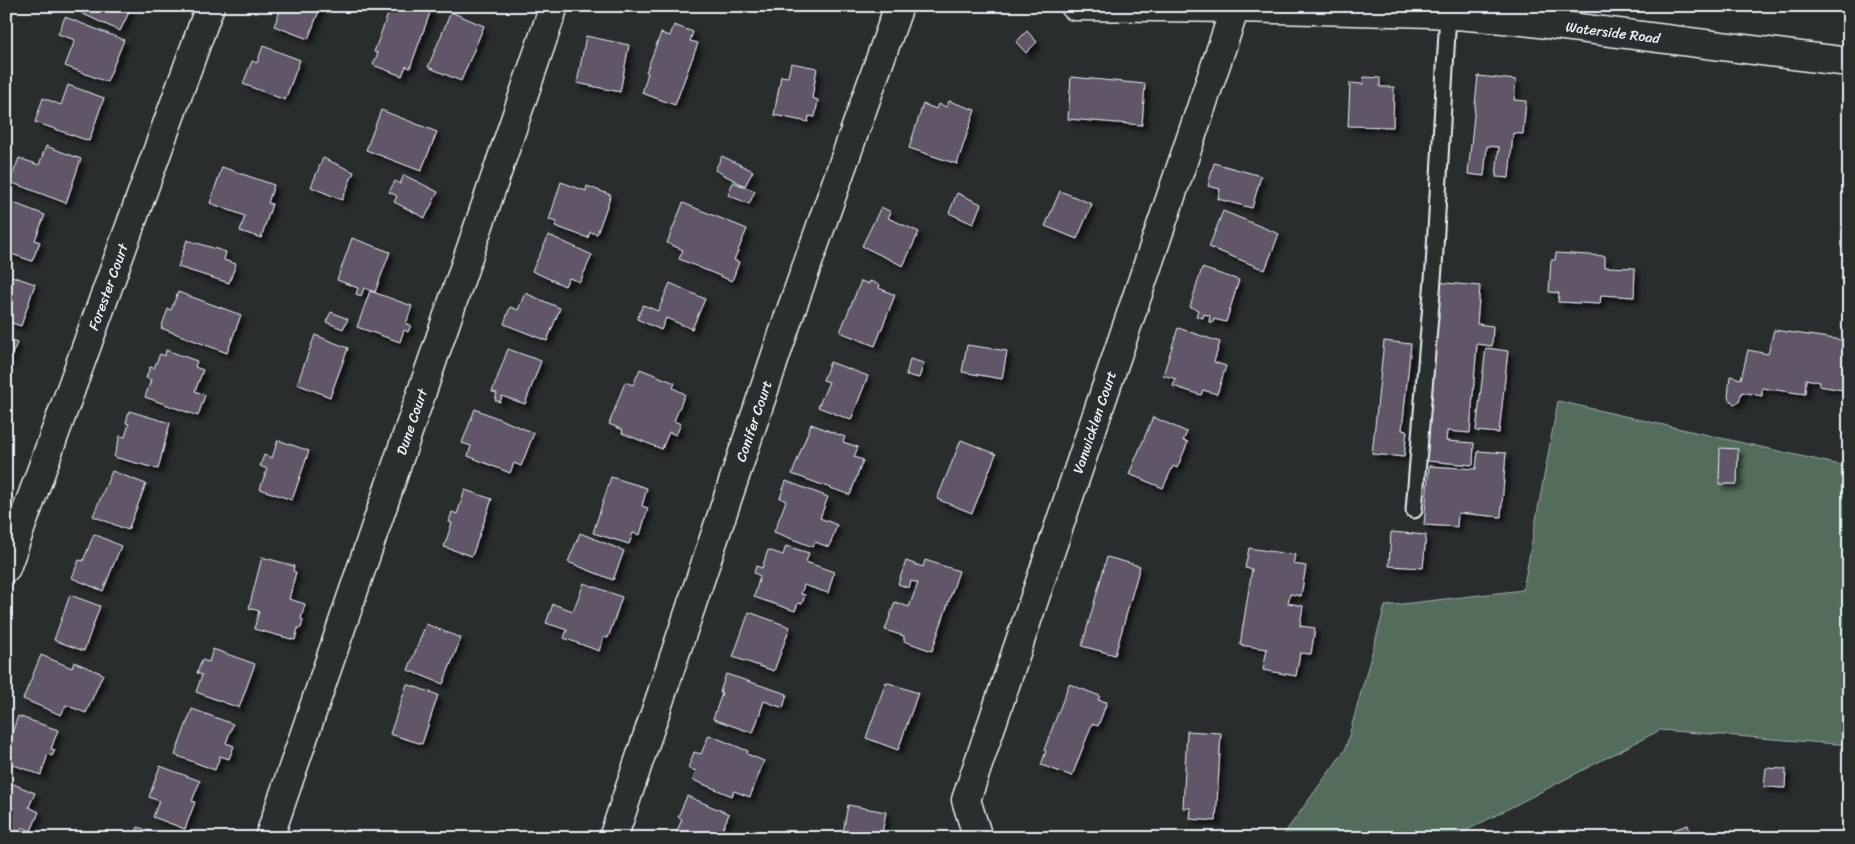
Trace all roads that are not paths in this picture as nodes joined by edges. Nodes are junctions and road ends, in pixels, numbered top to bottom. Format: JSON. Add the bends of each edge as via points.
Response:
{"nodes":[{"id":1,"x":210,"y":6,"type":"edge"},
{"id":2,"x":554,"y":6,"type":"edge"},
{"id":3,"x":899,"y":6,"type":"edge"},
{"id":4,"x":1075,"y":6,"type":"edge"},
{"id":5,"x":1235,"y":8,"type":"junction"},
{"id":6,"x":1448,"y":14,"type":"junction"},
{"id":7,"x":1849,"y":62,"type":"edge"},
{"id":8,"x":1414,"y":510,"type":"dead end"},
{"id":9,"x":6,"y":568,"type":"edge"},
{"id":10,"x":269,"y":838,"type":"edge"},
{"id":11,"x":613,"y":838,"type":"edge"},
{"id":12,"x":978,"y":838,"type":"edge"}],
"edges":[{"from":1,"to":9,"type":"street","name":"Forester Court"},
{"from":2,"to":10,"type":"street","name":"Dune Court"},
{"from":3,"to":11,"type":"street","name":"Conifer Court","via":[[788,319]]},
{"from":4,"to":5,"type":"street","name":"Waterside Road"},
{"from":5,"to":6,"type":"street","name":"Waterside Road"},
{"from":5,"to":12,"type":"street","name":"Vanwicklen Court","via":[[966,800]]},
{"from":6,"to":7,"type":"street","name":"Waterside Road"},
{"from":6,"to":8,"type":"lane","via":[[1434,267]]}]}
